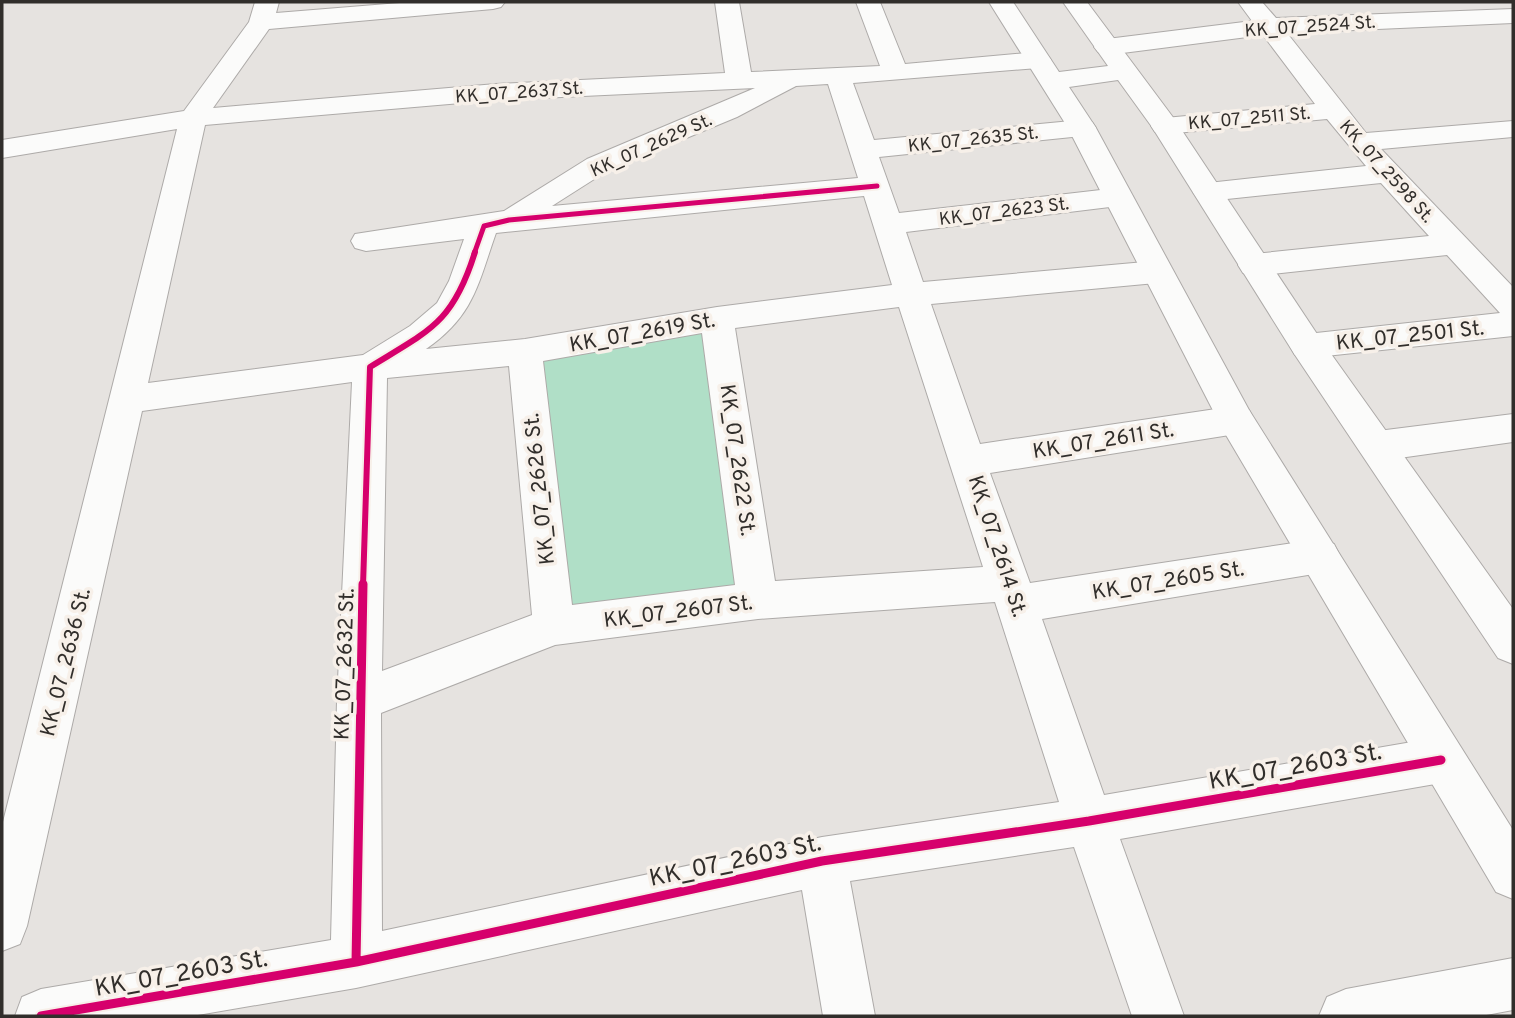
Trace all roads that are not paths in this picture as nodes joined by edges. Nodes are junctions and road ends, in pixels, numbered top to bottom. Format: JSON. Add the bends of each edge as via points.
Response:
{"nodes":[{"id":1,"x":494,"y":2,"type":"edge"},
{"id":2,"x":727,"y":2,"type":"edge"},
{"id":3,"x":868,"y":2,"type":"edge"},
{"id":4,"x":1001,"y":2,"type":"edge"},
{"id":5,"x":1075,"y":2,"type":"edge"},
{"id":6,"x":1250,"y":2,"type":"edge"},
{"id":7,"x":454,"y":3,"type":"edge"},
{"id":8,"x":1481,"y":10,"type":"edge"},
{"id":9,"x":264,"y":12,"type":"edge"},
{"id":10,"x":1513,"y":16,"type":"edge"},
{"id":11,"x":1272,"y":26,"type":"junction"},
{"id":12,"x":1116,"y":59,"type":"junction"},
{"id":13,"x":1045,"y":71,"type":"junction"},
{"id":14,"x":896,"y":73,"type":"junction"},
{"id":15,"x":838,"y":76,"type":"junction"},
{"id":16,"x":796,"y":77,"type":"junction"},
{"id":17,"x":739,"y":79,"type":"junction"},
{"id":18,"x":1333,"y":110,"type":"junction"},
{"id":19,"x":193,"y":118,"type":"junction"},
{"id":20,"x":1165,"y":126,"type":"junction"},
{"id":21,"x":1082,"y":128,"type":"junction"},
{"id":22,"x":1513,"y":129,"type":"edge"},
{"id":23,"x":1359,"y":142,"type":"junction"},
{"id":24,"x":2,"y":149,"type":"edge"},
{"id":25,"x":864,"y":150,"type":"junction"},
{"id":26,"x":1387,"y":173,"type":"junction"},
{"id":27,"x":877,"y":186,"type":"junction"},
{"id":28,"x":1208,"y":192,"type":"junction"},
{"id":29,"x":1118,"y":197,"type":"junction"},
{"id":30,"x":497,"y":223,"type":"junction"},
{"id":31,"x":890,"y":224,"type":"junction"},
{"id":32,"x":366,"y":242,"type":"dead end"},
{"id":33,"x":1453,"y":244,"type":"junction"},
{"id":34,"x":1254,"y":265,"type":"junction"},
{"id":35,"x":1156,"y":272,"type":"junction"},
{"id":36,"x":911,"y":294,"type":"junction"},
{"id":37,"x":1513,"y":307,"type":"edge"},
{"id":38,"x":717,"y":319,"type":"junction"},
{"id":39,"x":1513,"y":324,"type":"edge"},
{"id":40,"x":1307,"y":346,"type":"junction"},
{"id":41,"x":525,"y":352,"type":"junction"},
{"id":42,"x":370,"y":367,"type":"junction"},
{"id":43,"x":128,"y":399,"type":"junction"},
{"id":44,"x":1236,"y":420,"type":"junction"},
{"id":45,"x":1513,"y":428,"type":"edge"},
{"id":46,"x":1378,"y":446,"type":"junction"},
{"id":47,"x":970,"y":461,"type":"junction"},
{"id":48,"x":1320,"y":556,"type":"junction"},
{"id":49,"x":1013,"y":594,"type":"junction"},
{"id":50,"x":758,"y":601,"type":"junction"},
{"id":51,"x":554,"y":626,"type":"junction"},
{"id":52,"x":1513,"y":645,"type":"edge"},
{"id":53,"x":359,"y":701,"type":"junction"},
{"id":54,"x":1441,"y":760,"type":"junction"},
{"id":55,"x":1089,"y":821,"type":"junction"},
{"id":56,"x":822,"y":860,"type":"junction"},
{"id":57,"x":1513,"y":875,"type":"edge"},
{"id":58,"x":2,"y":926,"type":"edge"},
{"id":59,"x":356,"y":962,"type":"junction"},
{"id":60,"x":1513,"y":984,"type":"edge"},
{"id":61,"x":41,"y":1016,"type":"edge"},
{"id":62,"x":849,"y":1016,"type":"edge"},
{"id":63,"x":1158,"y":1016,"type":"edge"},
{"id":64,"x":1346,"y":1016,"type":"edge"}],
"edges":[{"from":1,"to":7,"type":"main road"},
{"from":2,"to":17,"type":"main road"},
{"from":3,"to":14,"type":"main road"},
{"from":4,"to":13,"type":"main road"},
{"from":5,"to":12,"type":"main road"},
{"from":6,"to":11,"type":"main road","name":"KK_07_2598 St."},
{"from":7,"to":9,"type":"main road"},
{"from":8,"to":10,"type":"main road","name":"KK_07_2524 St."},
{"from":8,"to":11,"type":"main road","name":"KK_07_2524 St."},
{"from":9,"to":19,"type":"main road"},
{"from":11,"to":12,"type":"main road","name":"KK_07_2524 St."},
{"from":11,"to":18,"type":"main road","name":"KK_07_2598 St."},
{"from":12,"to":13,"type":"main road","name":"KK_07_2524 St."},
{"from":12,"to":20,"type":"main road"},
{"from":13,"to":14,"type":"main road","name":"KK_07_2637 St."},
{"from":13,"to":21,"type":"main road"},
{"from":14,"to":15,"type":"main road","name":"KK_07_2637 St."},
{"from":15,"to":16,"type":"main road","name":"KK_07_2637 St."},
{"from":15,"to":25,"type":"main road","name":"KK_07_2614 St."},
{"from":16,"to":17,"type":"main road","name":"KK_07_2637 St."},
{"from":16,"to":30,"type":"main road","name":"KK_07_2629 St.","via":[[597,165]]},
{"from":17,"to":19,"type":"main road","name":"KK_07_2637 St.","via":[[496,92]]},
{"from":18,"to":20,"type":"main road","name":"KK_07_2511 St."},
{"from":18,"to":23,"type":"main road","name":"KK_07_2598 St."},
{"from":19,"to":24,"type":"main road","name":"KK_07_2637 St."},
{"from":19,"to":43,"type":"main road","name":"KK_07_2636 St."},
{"from":20,"to":28,"type":"main road"},
{"from":21,"to":25,"type":"main road","name":"KK_07_2635 St."},
{"from":21,"to":29,"type":"main road"},
{"from":22,"to":23,"type":"main road"},
{"from":23,"to":26,"type":"main road","name":"KK_07_2598 St."},
{"from":25,"to":27,"type":"main road","name":"KK_07_2614 St."},
{"from":26,"to":28,"type":"main road"},
{"from":26,"to":33,"type":"main road","name":"KK_07_2598 St."},
{"from":27,"to":30,"type":"main road"},
{"from":27,"to":31,"type":"main road","name":"KK_07_2614 St."},
{"from":28,"to":34,"type":"main road"},
{"from":29,"to":31,"type":"main road","name":"KK_07_2623 St."},
{"from":29,"to":35,"type":"main road"},
{"from":30,"to":32,"type":"main road"},
{"from":30,"to":42,"type":"main road","via":[[474,248],[450,310],[419,337]]},
{"from":31,"to":36,"type":"main road","name":"KK_07_2614 St."},
{"from":33,"to":34,"type":"main road"},
{"from":33,"to":37,"type":"main road","name":"KK_07_2598 St."},
{"from":34,"to":40,"type":"main road"},
{"from":35,"to":36,"type":"main road","name":"KK_07_2619 St."},
{"from":35,"to":44,"type":"main road"},
{"from":36,"to":38,"type":"main road","name":"KK_07_2619 St."},
{"from":36,"to":47,"type":"main road","name":"KK_07_2614 St."},
{"from":38,"to":41,"type":"main road","name":"KK_07_2619 St."},
{"from":38,"to":50,"type":"main road","name":"KK_07_2622 St."},
{"from":39,"to":40,"type":"main road","name":"KK_07_2501 St."},
{"from":40,"to":46,"type":"main road"},
{"from":41,"to":42,"type":"main road","name":"KK_07_2619 St."},
{"from":41,"to":51,"type":"main road","name":"KK_07_2626 St."},
{"from":42,"to":43,"type":"main road","name":"KK_07_2619 St."},
{"from":42,"to":53,"type":"main road","name":"KK_07_2632 St."},
{"from":43,"to":58,"type":"main road","name":"KK_07_2636 St."},
{"from":44,"to":47,"type":"main road","name":"KK_07_2611 St."},
{"from":44,"to":48,"type":"main road"},
{"from":45,"to":46,"type":"main road"},
{"from":46,"to":52,"type":"main road"},
{"from":47,"to":49,"type":"main road","name":"KK_07_2614 St."},
{"from":48,"to":49,"type":"main road","name":"KK_07_2605 St."},
{"from":48,"to":54,"type":"main road"},
{"from":49,"to":50,"type":"main road","name":"KK_07_2607 St."},
{"from":49,"to":55,"type":"main road","name":"KK_07_2614 St."},
{"from":50,"to":51,"type":"main road","name":"KK_07_2607 St."},
{"from":51,"to":53,"type":"main road","name":"KK_07_2607 St."},
{"from":53,"to":59,"type":"main road","name":"KK_07_2632 St."},
{"from":54,"to":55,"type":"main road","name":"KK_07_2603 St."},
{"from":54,"to":57,"type":"main road"},
{"from":55,"to":56,"type":"main road","name":"KK_07_2603 St."},
{"from":55,"to":63,"type":"main road","name":"KK_07_2614 St."},
{"from":56,"to":59,"type":"main road","name":"KK_07_2603 St."},
{"from":56,"to":62,"type":"main road"},
{"from":59,"to":61,"type":"main road","name":"KK_07_2603 St."},
{"from":60,"to":64,"type":"main road"}]}
